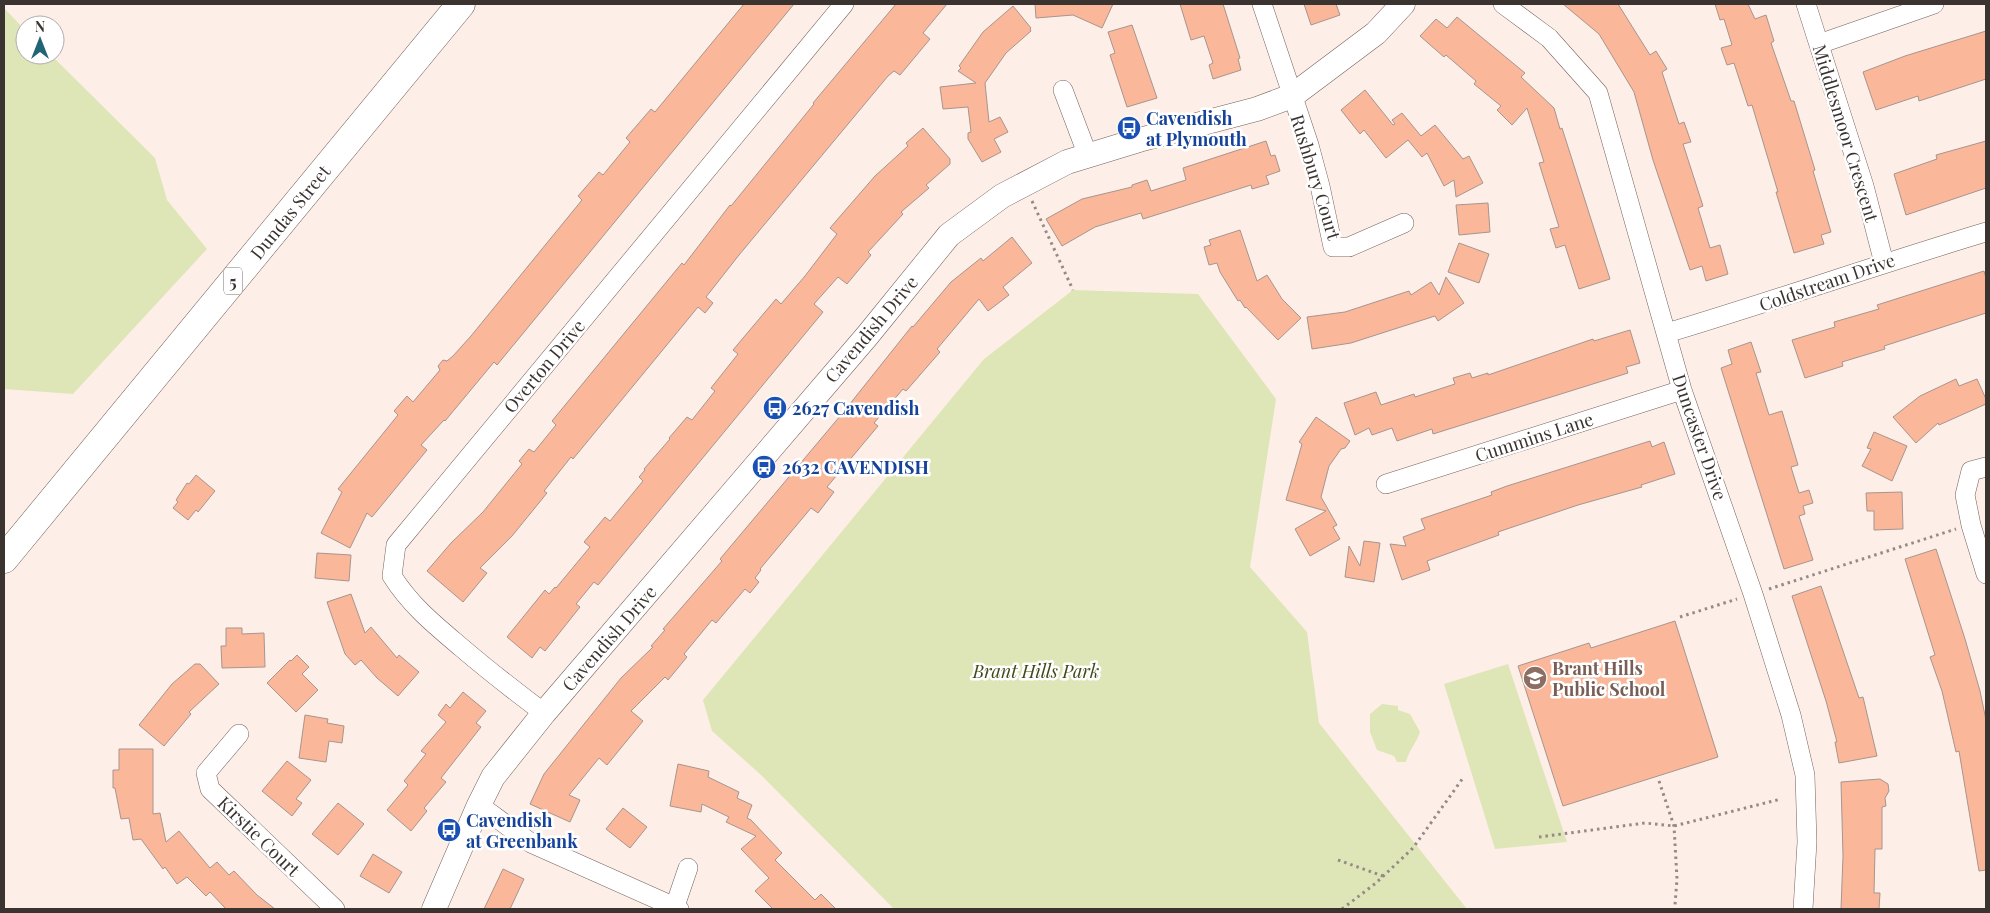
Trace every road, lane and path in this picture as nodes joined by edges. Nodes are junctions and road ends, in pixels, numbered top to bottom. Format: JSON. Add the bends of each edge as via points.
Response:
{"nodes":[{"id":1,"x":461,"y":4,"type":"edge"},
{"id":2,"x":844,"y":4,"type":"edge"},
{"id":3,"x":1262,"y":4,"type":"edge"},
{"id":4,"x":1402,"y":4,"type":"edge"},
{"id":5,"x":1503,"y":4,"type":"edge"},
{"id":6,"x":1806,"y":4,"type":"edge"},
{"id":7,"x":1934,"y":4,"type":"edge"},
{"id":8,"x":1819,"y":44,"type":"junction"},
{"id":9,"x":1063,"y":90,"type":"dead end"},
{"id":10,"x":1292,"y":96,"type":"junction"},
{"id":11,"x":1088,"y":156,"type":"junction"},
{"id":12,"x":1024,"y":185,"type":"junction"},
{"id":13,"x":1404,"y":223,"type":"dead end"},
{"id":14,"x":1986,"y":232,"type":"edge"},
{"id":15,"x":1884,"y":262,"type":"junction"},
{"id":16,"x":1072,"y":290,"type":"dead end"},
{"id":17,"x":1667,"y":333,"type":"junction"},
{"id":18,"x":1682,"y":390,"type":"junction"},
{"id":19,"x":1986,"y":467,"type":"edge"},
{"id":20,"x":1386,"y":484,"type":"dead end"},
{"id":21,"x":1971,"y":525,"type":"junction"},
{"id":22,"x":4,"y":559,"type":"edge"},
{"id":23,"x":1986,"y":574,"type":"edge"},
{"id":24,"x":1754,"y":594,"type":"junction"},
{"id":25,"x":1680,"y":617,"type":"dead end"},
{"id":26,"x":544,"y":713,"type":"junction"},
{"id":27,"x":239,"y":734,"type":"dead end"},
{"id":28,"x":1463,"y":778,"type":"dead end"},
{"id":29,"x":1659,"y":781,"type":"dead end"},
{"id":30,"x":1781,"y":799,"type":"dead end"},
{"id":31,"x":479,"y":805,"type":"junction"},
{"id":32,"x":1674,"y":826,"type":"junction"},
{"id":33,"x":1539,"y":837,"type":"dead end"},
{"id":34,"x":1338,"y":860,"type":"dead end"},
{"id":35,"x":688,"y":868,"type":"dead end"},
{"id":36,"x":1383,"y":876,"type":"junction"},
{"id":37,"x":1675,"y":905,"type":"dead end"},
{"id":38,"x":335,"y":909,"type":"edge"},
{"id":39,"x":434,"y":909,"type":"edge"},
{"id":40,"x":676,"y":909,"type":"edge"},
{"id":41,"x":1342,"y":909,"type":"edge"},
{"id":42,"x":1803,"y":909,"type":"edge"}],
"edges":[{"from":1,"to":22,"type":"main road","name":"Dundas Street","number":"5"},
{"from":2,"to":26,"type":"street","name":"Overton Drive","via":[[396,545],[392,576],[405,597],[492,674]]},
{"from":3,"to":10,"type":"street"},
{"from":4,"to":10,"type":"street","name":"Cavendish Drive","via":[[1376,33]]},
{"from":5,"to":17,"type":"street","name":"Duncaster Drive","via":[[1549,38],[1598,93]]},
{"from":6,"to":8,"type":"street","name":"Middlesmoor Crescent"},
{"from":7,"to":8,"type":"street"},
{"from":8,"to":15,"type":"street","name":"Middlesmoor Crescent","via":[[1864,186]]},
{"from":9,"to":11,"type":"street"},
{"from":10,"to":11,"type":"street","name":"Cavendish Drive","via":[[1257,109]]},
{"from":10,"to":13,"type":"street","name":"Rushbury Court","via":[[1309,145],[1334,247],[1349,247]]},
{"from":11,"to":12,"type":"street","name":"Cavendish Drive","via":[[1067,162]]},
{"from":12,"to":16,"type":"path"},
{"from":12,"to":26,"type":"street","name":"Cavendish Drive","via":[[1002,196],[949,236]]},
{"from":14,"to":15,"type":"street","name":"Coldstream Drive"},
{"from":15,"to":17,"type":"street","name":"Coldstream Drive"},
{"from":17,"to":18,"type":"street","name":"Duncaster Drive"},
{"from":18,"to":20,"type":"street","name":"Cummins Lane"},
{"from":18,"to":24,"type":"street","name":"Duncaster Drive"},
{"from":19,"to":21,"type":"street","via":[[1971,471],[1965,495]]},
{"from":21,"to":23,"type":"street"},
{"from":21,"to":24,"type":"path"},
{"from":24,"to":25,"type":"path"},
{"from":24,"to":42,"type":"street","name":"Duncaster Drive","via":[[1791,715],[1805,775],[1807,842]]},
{"from":26,"to":31,"type":"street","name":"Cavendish Drive","via":[[493,778]]},
{"from":27,"to":38,"type":"street","name":"Kirstie Court","via":[[206,772],[210,789]]},
{"from":28,"to":36,"type":"path","via":[[1413,848]]},
{"from":29,"to":32,"type":"path"},
{"from":30,"to":32,"type":"path"},
{"from":31,"to":39,"type":"street","name":"Cavendish Drive"},
{"from":31,"to":40,"type":"street","via":[[531,843]]},
{"from":32,"to":33,"type":"path","via":[[1645,823]]},
{"from":32,"to":37,"type":"path"},
{"from":34,"to":36,"type":"path"},
{"from":35,"to":40,"type":"street"},
{"from":36,"to":41,"type":"path"}]}
